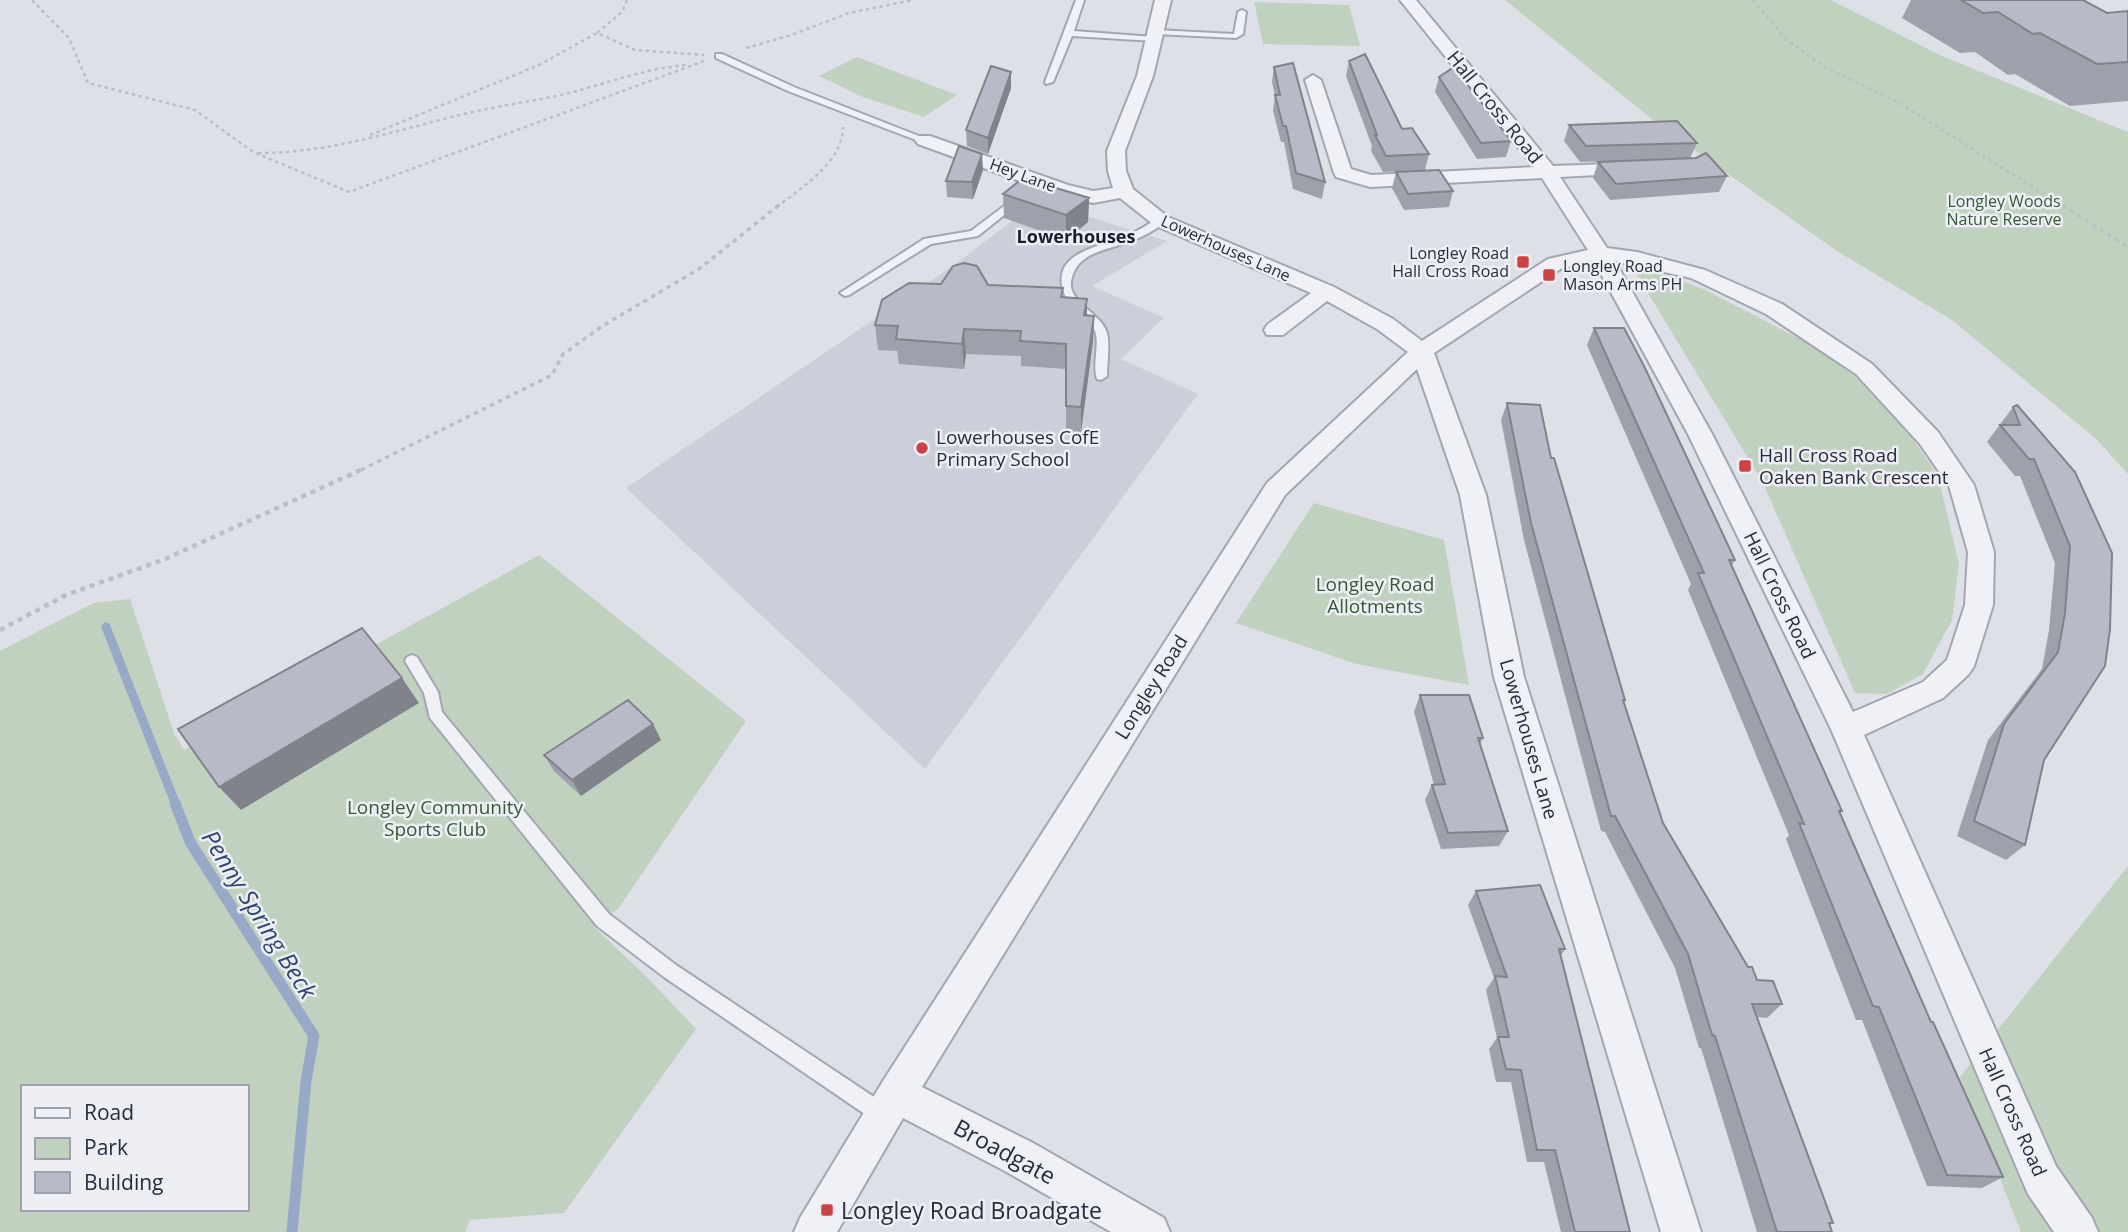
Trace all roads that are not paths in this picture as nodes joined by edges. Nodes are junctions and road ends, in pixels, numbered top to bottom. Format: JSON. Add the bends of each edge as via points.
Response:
{"nodes":[{"id":1,"x":1080,"y":0,"type":"edge"},
{"id":2,"x":1163,"y":0,"type":"edge"},
{"id":3,"x":1408,"y":0,"type":"edge"},
{"id":4,"x":1242,"y":12,"type":"dead end"},
{"id":5,"x":1069,"y":33,"type":"junction"},
{"id":6,"x":1155,"y":36,"type":"junction"},
{"id":7,"x":719,"y":56,"type":"road end"},
{"id":8,"x":1313,"y":80,"type":"dead end"},
{"id":9,"x":1049,"y":82,"type":"dead end"},
{"id":10,"x":924,"y":139,"type":"joint"},
{"id":11,"x":1650,"y":166,"type":"edge"},
{"id":12,"x":1547,"y":171,"type":"junction"},
{"id":13,"x":1039,"y":182,"type":"junction"},
{"id":14,"x":1124,"y":192,"type":"junction"},
{"id":15,"x":1161,"y":221,"type":"junction"},
{"id":16,"x":1600,"y":253,"type":"junction"},
{"id":17,"x":1325,"y":292,"type":"junction"},
{"id":18,"x":845,"y":293,"type":"dead end"},
{"id":19,"x":1275,"y":330,"type":"dead end"},
{"id":20,"x":1422,"y":351,"type":"junction"},
{"id":21,"x":1101,"y":376,"type":"dead end"},
{"id":22,"x":412,"y":661,"type":"dead end"},
{"id":23,"x":1846,"y":729,"type":"junction"},
{"id":24,"x":890,"y":1104,"type":"junction"},
{"id":25,"x":814,"y":1232,"type":"edge"},
{"id":26,"x":1150,"y":1232,"type":"edge"},
{"id":27,"x":1681,"y":1232,"type":"edge"},
{"id":28,"x":2078,"y":1232,"type":"edge"}],
"edges":[{"from":1,"to":5,"type":"lane"},
{"from":2,"to":6,"type":"street"},
{"from":3,"to":12,"type":"street","name":"Hall Cross Road"},
{"from":4,"to":6,"type":"lane","via":[[1236,36]]},
{"from":5,"to":6,"type":"lane"},
{"from":5,"to":9,"type":"lane"},
{"from":6,"to":14,"type":"street","via":[[1146,76],[1116,150]]},
{"from":7,"to":10,"type":"lane"},
{"from":8,"to":12,"type":"street","via":[[1343,173],[1370,181]]},
{"from":10,"to":13,"type":"street","name":"Hey Lane"},
{"from":11,"to":12,"type":"street"},
{"from":12,"to":16,"type":"street","name":"Hall Cross Road"},
{"from":13,"to":14,"type":"street","name":"Hey Lane","via":[[1093,197]]},
{"from":13,"to":18,"type":"lane","via":[[974,234],[928,241]]},
{"from":14,"to":15,"type":"street","name":"Lowerhouses Lane"},
{"from":15,"to":17,"type":"street","name":"Lowerhouses Lane"},
{"from":15,"to":21,"type":"lane","via":[[1089,251],[1070,266],[1065,282],[1074,306],[1096,321],[1102,334]]},
{"from":16,"to":20,"type":"street","name":"Longley Road","via":[[1555,263]]},
{"from":16,"to":23,"type":"street","name":"Hall Cross Road","via":[[1700,434]]},
{"from":16,"to":23,"type":"street","via":[[1698,274],[1774,309],[1864,369],[1929,438],[1961,485],[1981,552],[1979,605],[1959,666],[1933,690]]},
{"from":17,"to":19,"type":"street"},
{"from":17,"to":20,"type":"street","name":"Lowerhouses Lane","via":[[1385,324]]},
{"from":20,"to":24,"type":"street","name":"Longley Road","via":[[1276,489]]},
{"from":20,"to":27,"type":"street","name":"Lowerhouses Lane","via":[[1473,495],[1509,677]]},
{"from":22,"to":24,"type":"lane","via":[[432,692],[435,714],[603,920],[670,971]]},
{"from":23,"to":28,"type":"street","name":"Hall Cross Road","via":[[2042,1180]]},
{"from":24,"to":25,"type":"street","name":"Longley Road"},
{"from":24,"to":26,"type":"street","name":"Broadgate","via":[[1019,1157]]}]}
